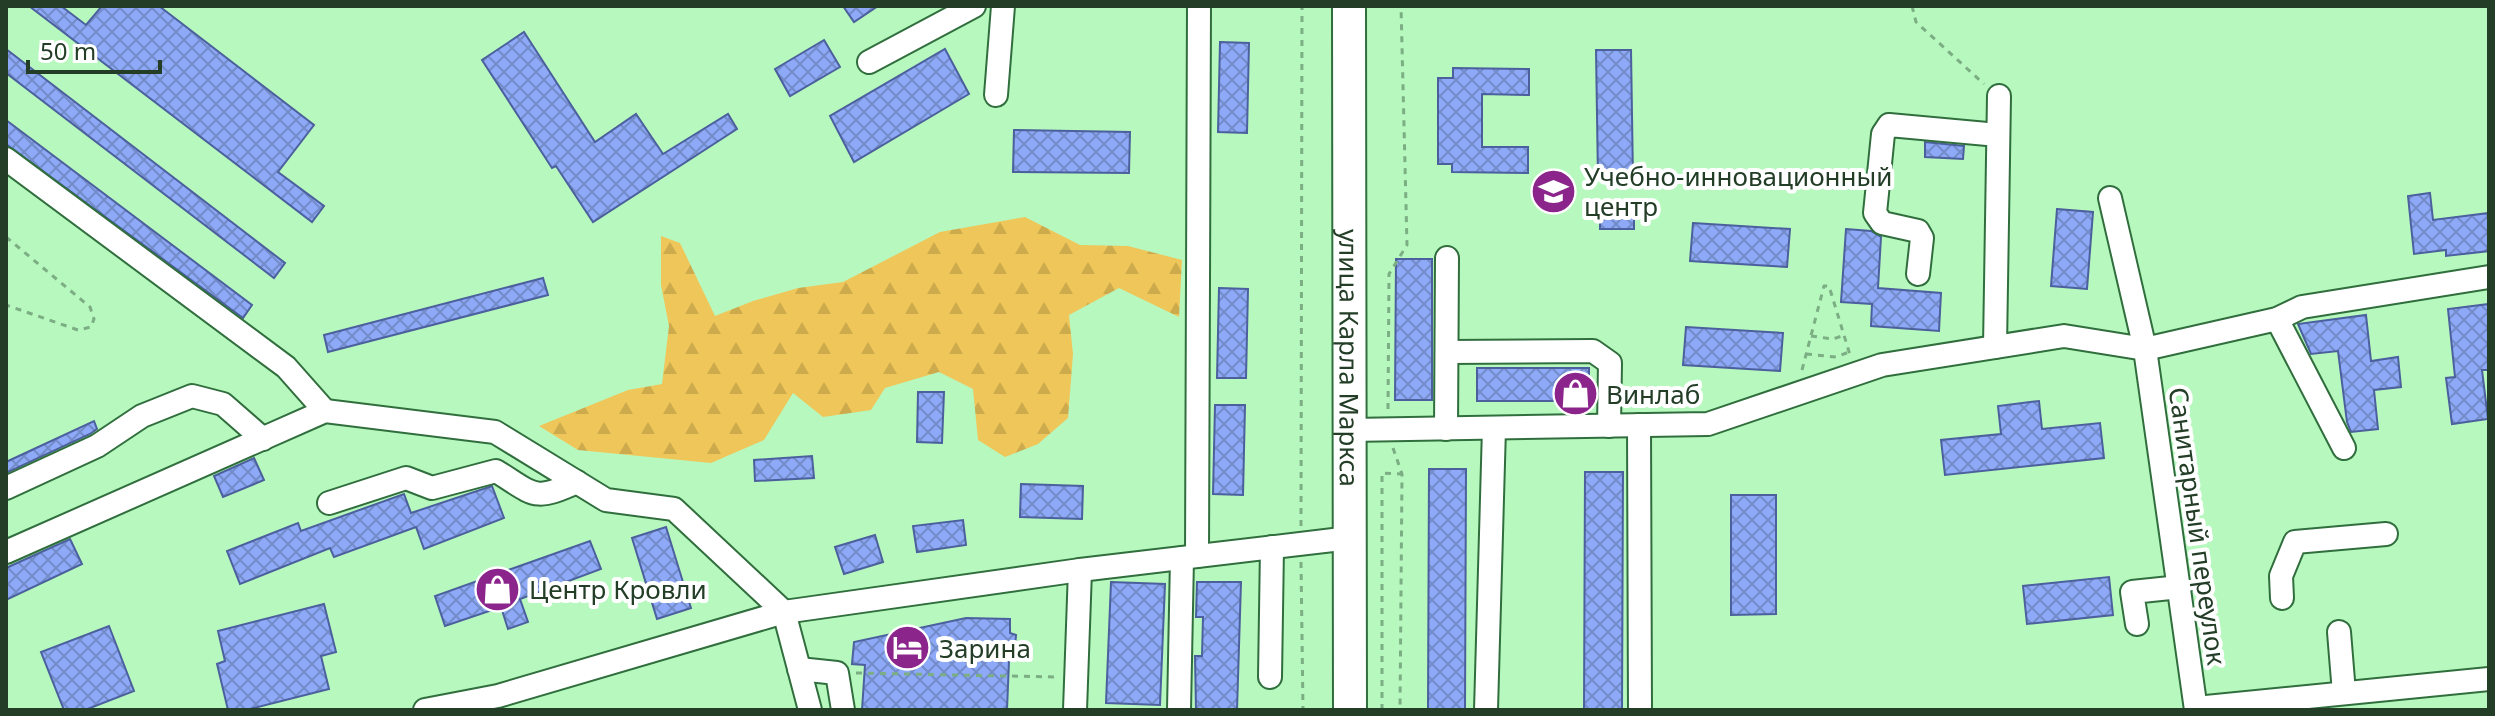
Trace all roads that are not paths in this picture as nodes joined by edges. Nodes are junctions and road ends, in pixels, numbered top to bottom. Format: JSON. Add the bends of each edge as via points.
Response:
{"nodes":[{"id":1,"x":974,"y":6,"type":"edge"},
{"id":2,"x":1003,"y":6,"type":"edge"},
{"id":3,"x":1199,"y":6,"type":"edge"},
{"id":4,"x":1349,"y":6,"type":"edge"},
{"id":5,"x":869,"y":62,"type":"dead end"},
{"id":6,"x":996,"y":95,"type":"dead end"},
{"id":7,"x":1999,"y":96,"type":"road end"},
{"id":8,"x":1998,"y":135,"type":"junction"},
{"id":9,"x":6,"y":159,"type":"edge"},
{"id":10,"x":2110,"y":198,"type":"dead end"},
{"id":11,"x":1447,"y":258,"type":"dead end"},
{"id":12,"x":1918,"y":274,"type":"dead end"},
{"id":13,"x":2489,"y":277,"type":"edge"},
{"id":14,"x":2277,"y":319,"type":"junction"},
{"id":15,"x":1995,"y":347,"type":"junction"},
{"id":16,"x":2145,"y":349,"type":"junction"},
{"id":17,"x":1447,"y":352,"type":"junction"},
{"id":18,"x":325,"y":411,"type":"junction"},
{"id":19,"x":1639,"y":425,"type":"junction"},
{"id":20,"x":1609,"y":426,"type":"junction"},
{"id":21,"x":1494,"y":428,"type":"junction"},
{"id":22,"x":1446,"y":429,"type":"junction"},
{"id":23,"x":1350,"y":430,"type":"junction"},
{"id":24,"x":263,"y":439,"type":"junction"},
{"id":25,"x":2344,"y":448,"type":"dead end"},
{"id":26,"x":577,"y":482,"type":"junction"},
{"id":27,"x":6,"y":488,"type":"edge"},
{"id":28,"x":329,"y":503,"type":"dead end"},
{"id":29,"x":2386,"y":534,"type":"dead end"},
{"id":30,"x":1350,"y":538,"type":"junction"},
{"id":31,"x":1272,"y":547,"type":"junction"},
{"id":32,"x":6,"y":552,"type":"edge"},
{"id":33,"x":1190,"y":557,"type":"junction"},
{"id":34,"x":1080,"y":570,"type":"junction"},
{"id":35,"x":2180,"y":587,"type":"junction"},
{"id":36,"x":2282,"y":598,"type":"dead end"},
{"id":37,"x":784,"y":612,"type":"junction"},
{"id":38,"x":2137,"y":624,"type":"dead end"},
{"id":39,"x":2339,"y":632,"type":"dead end"},
{"id":40,"x":799,"y":669,"type":"junction"},
{"id":41,"x":1270,"y":677,"type":"dead end"},
{"id":42,"x":2489,"y":679,"type":"edge"},
{"id":43,"x":2352,"y":698,"type":"edge"},
{"id":44,"x":2196,"y":709,"type":"edge"},
{"id":45,"x":425,"y":710,"type":"edge"},
{"id":46,"x":810,"y":710,"type":"edge"},
{"id":47,"x":843,"y":710,"type":"edge"},
{"id":48,"x":1075,"y":710,"type":"edge"},
{"id":49,"x":1179,"y":710,"type":"edge"},
{"id":50,"x":1350,"y":710,"type":"edge"},
{"id":51,"x":1486,"y":710,"type":"edge"},
{"id":52,"x":1640,"y":710,"type":"edge"}],
"edges":[{"from":1,"to":5,"type":"street"},
{"from":2,"to":6,"type":"street"},
{"from":3,"to":33,"type":"street"},
{"from":4,"to":23,"type":"highway","name":"улица Карла Маркса"},
{"from":7,"to":8,"type":"street"},
{"from":8,"to":12,"type":"street","via":[[1889,125],[1883,134],[1875,213],[1882,223],[1918,231]]},
{"from":8,"to":15,"type":"street"},
{"from":9,"to":18,"type":"street","via":[[286,367]]},
{"from":10,"to":16,"type":"street","name":"Санитарный переулок"},
{"from":11,"to":17,"type":"street"},
{"from":13,"to":14,"type":"street","via":[[2302,307]]},
{"from":14,"to":16,"type":"street"},
{"from":14,"to":25,"type":"street"},
{"from":15,"to":16,"type":"street","via":[[2064,336]]},
{"from":15,"to":19,"type":"street","via":[[1882,365],[1853,363],[1796,394],[1708,424]]},
{"from":16,"to":35,"type":"street","name":"Санитарный переулок"},
{"from":17,"to":20,"type":"street","via":[[1593,351],[1610,363]]},
{"from":17,"to":22,"type":"street"},
{"from":18,"to":24,"type":"street"},
{"from":18,"to":26,"type":"street","via":[[495,432]]},
{"from":19,"to":20,"type":"street"},
{"from":19,"to":52,"type":"street"},
{"from":20,"to":21,"type":"street"},
{"from":21,"to":22,"type":"street"},
{"from":21,"to":51,"type":"street"},
{"from":22,"to":23,"type":"street"},
{"from":23,"to":30,"type":"highway","name":"улица Карла Маркса"},
{"from":24,"to":27,"type":"street","via":[[223,404],[192,396],[142,416],[97,446]]},
{"from":24,"to":32,"type":"street"},
{"from":26,"to":28,"type":"street","via":[[547,496],[534,495],[496,471],[432,488],[406,478]]},
{"from":26,"to":37,"type":"street","via":[[606,500],[674,509]]},
{"from":29,"to":36,"type":"street","via":[[2295,542],[2281,576]]},
{"from":30,"to":31,"type":"street"},
{"from":30,"to":50,"type":"highway","name":"улица Карла Маркса"},
{"from":31,"to":33,"type":"street"},
{"from":31,"to":41,"type":"street"},
{"from":33,"to":34,"type":"street"},
{"from":33,"to":49,"type":"street"},
{"from":34,"to":37,"type":"street"},
{"from":34,"to":48,"type":"street"},
{"from":35,"to":38,"type":"street","via":[[2132,592]]},
{"from":35,"to":44,"type":"street","name":"Санитарный переулок"},
{"from":37,"to":40,"type":"street"},
{"from":37,"to":45,"type":"street","via":[[498,696]]},
{"from":39,"to":43,"type":"street"},
{"from":40,"to":46,"type":"street"},
{"from":40,"to":47,"type":"street","via":[[837,673]]},
{"from":42,"to":43,"type":"street"},
{"from":43,"to":44,"type":"street"}]}
